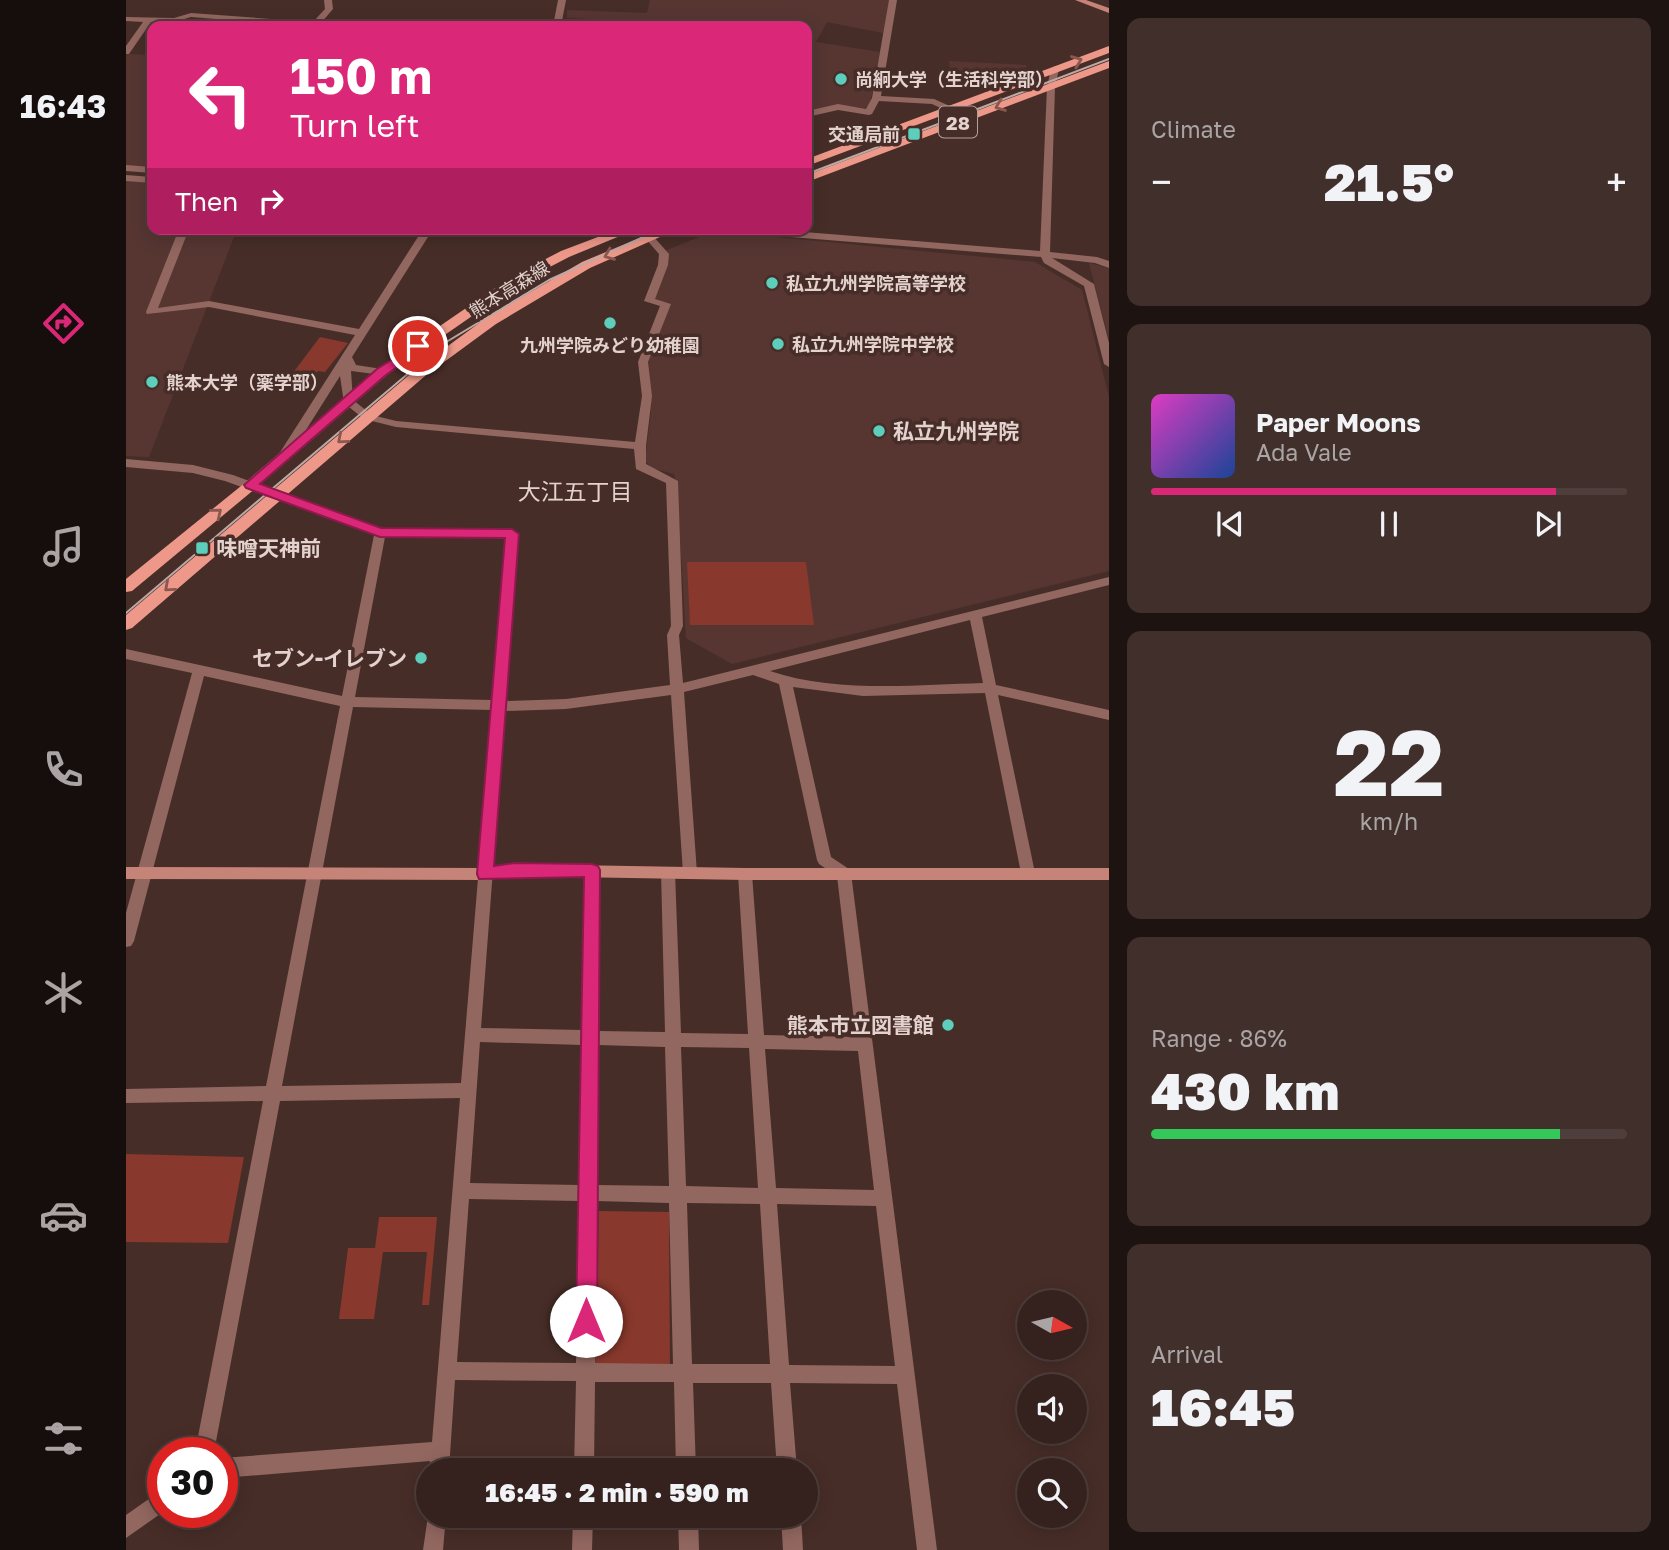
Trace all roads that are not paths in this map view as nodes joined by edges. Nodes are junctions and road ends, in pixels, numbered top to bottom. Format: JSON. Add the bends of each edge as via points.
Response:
{"nodes":[{"id":1,"x":328,"y":0,"type":"edge"},
{"id":2,"x":562,"y":0,"type":"edge"},
{"id":3,"x":893,"y":0,"type":"edge"},
{"id":4,"x":1079,"y":0,"type":"edge"},
{"id":5,"x":1109,"y":11,"type":"edge"},
{"id":6,"x":215,"y":17,"type":"junction"},
{"id":7,"x":126,"y":19,"type":"edge"},
{"id":8,"x":148,"y":20,"type":"joint"},
{"id":9,"x":147,"y":21,"type":"edge"},
{"id":10,"x":212,"y":21,"type":"edge"},
{"id":11,"x":262,"y":21,"type":"edge"},
{"id":12,"x":314,"y":21,"type":"edge"},
{"id":13,"x":558,"y":21,"type":"edge"},
{"id":14,"x":1109,"y":49,"type":"edge"},
{"id":15,"x":126,"y":52,"type":"edge"},
{"id":16,"x":1109,"y":65,"type":"edge"},
{"id":17,"x":1055,"y":69,"type":"junction"},
{"id":18,"x":1051,"y":87,"type":"junction"},
{"id":19,"x":876,"y":98,"type":"junction"},
{"id":20,"x":948,"y":109,"type":"junction"},
{"id":21,"x":812,"y":113,"type":"edge"},
{"id":22,"x":969,"y":118,"type":"junction"},
{"id":23,"x":812,"y":161,"type":"edge"},
{"id":24,"x":126,"y":168,"type":"edge"},
{"id":25,"x":147,"y":170,"type":"edge"},
{"id":26,"x":812,"y":177,"type":"edge"},
{"id":27,"x":126,"y":178,"type":"edge"},
{"id":28,"x":147,"y":180,"type":"edge"},
{"id":29,"x":182,"y":235,"type":"edge"},
{"id":30,"x":424,"y":235,"type":"edge"},
{"id":31,"x":615,"y":235,"type":"edge"},
{"id":32,"x":657,"y":235,"type":"edge"},
{"id":33,"x":803,"y":235,"type":"edge"},
{"id":34,"x":650,"y":238,"type":"junction"},
{"id":35,"x":1045,"y":254,"type":"junction"},
{"id":36,"x":1109,"y":265,"type":"edge"},
{"id":37,"x":361,"y":333,"type":"junction"},
{"id":38,"x":347,"y":358,"type":"junction"},
{"id":39,"x":1109,"y":364,"type":"edge"},
{"id":40,"x":382,"y":372,"type":"junction"},
{"id":41,"x":348,"y":401,"type":"junction"},
{"id":42,"x":368,"y":417,"type":"junction"},
{"id":43,"x":640,"y":446,"type":"junction"},
{"id":44,"x":282,"y":458,"type":"junction"},
{"id":45,"x":126,"y":463,"type":"edge"},
{"id":46,"x":251,"y":485,"type":"junction"},
{"id":47,"x":276,"y":495,"type":"junction"},
{"id":48,"x":380,"y":533,"type":"junction"},
{"id":49,"x":1109,"y":581,"type":"edge"},
{"id":50,"x":126,"y":587,"type":"edge"},
{"id":51,"x":975,"y":613,"type":"junction"},
{"id":52,"x":126,"y":624,"type":"edge"},
{"id":53,"x":126,"y":654,"type":"edge"},
{"id":54,"x":753,"y":670,"type":"junction"},
{"id":55,"x":199,"y":671,"type":"junction"},
{"id":56,"x":785,"y":681,"type":"junction"},
{"id":57,"x":989,"y":688,"type":"junction"},
{"id":58,"x":678,"y":689,"type":"junction"},
{"id":59,"x":346,"y":702,"type":"junction"},
{"id":60,"x":498,"y":704,"type":"junction"},
{"id":61,"x":1109,"y":715,"type":"edge"},
{"id":62,"x":592,"y":870,"type":"junction"},
{"id":63,"x":126,"y":873,"type":"edge"},
{"id":64,"x":315,"y":873,"type":"junction"},
{"id":65,"x":668,"y":873,"type":"junction"},
{"id":66,"x":690,"y":873,"type":"junction"},
{"id":67,"x":845,"y":873,"type":"junction"},
{"id":68,"x":1028,"y":873,"type":"junction"},
{"id":69,"x":145,"y":874,"type":"junction"},
{"id":70,"x":485,"y":874,"type":"junction"},
{"id":71,"x":745,"y":874,"type":"junction"},
{"id":72,"x":1109,"y":874,"type":"edge"},
{"id":73,"x":126,"y":941,"type":"edge"},
{"id":74,"x":472,"y":1035,"type":"junction"},
{"id":75,"x":589,"y":1038,"type":"junction"},
{"id":76,"x":673,"y":1040,"type":"junction"},
{"id":77,"x":758,"y":1042,"type":"junction"},
{"id":78,"x":865,"y":1044,"type":"junction"},
{"id":79,"x":468,"y":1090,"type":"junction"},
{"id":80,"x":273,"y":1093,"type":"junction"},
{"id":81,"x":126,"y":1096,"type":"edge"},
{"id":82,"x":461,"y":1191,"type":"junction"},
{"id":83,"x":587,"y":1193,"type":"junction"},
{"id":84,"x":679,"y":1194,"type":"junction"},
{"id":85,"x":766,"y":1197,"type":"junction"},
{"id":86,"x":885,"y":1198,"type":"junction"},
{"id":87,"x":448,"y":1371,"type":"junction"},
{"id":88,"x":586,"y":1373,"type":"junction"},
{"id":89,"x":684,"y":1373,"type":"junction"},
{"id":90,"x":780,"y":1374,"type":"junction"},
{"id":91,"x":906,"y":1375,"type":"junction"},
{"id":92,"x":207,"y":1437,"type":"edge"},
{"id":93,"x":439,"y":1458,"type":"edge"},
{"id":94,"x":584,"y":1458,"type":"edge"},
{"id":95,"x":686,"y":1458,"type":"edge"},
{"id":96,"x":786,"y":1458,"type":"edge"},
{"id":97,"x":416,"y":1461,"type":"edge"},
{"id":98,"x":238,"y":1467,"type":"edge"},
{"id":99,"x":147,"y":1512,"type":"edge"},
{"id":100,"x":126,"y":1528,"type":"edge"},
{"id":101,"x":435,"y":1528,"type":"edge"},
{"id":102,"x":583,"y":1528,"type":"edge"},
{"id":103,"x":688,"y":1528,"type":"edge"},
{"id":104,"x":792,"y":1528,"type":"edge"},
{"id":105,"x":433,"y":1550,"type":"edge"},
{"id":106,"x":582,"y":1550,"type":"edge"},
{"id":107,"x":688,"y":1550,"type":"edge"},
{"id":108,"x":793,"y":1550,"type":"edge"},
{"id":109,"x":927,"y":1550,"type":"edge"}],
"edges":[{"from":1,"to":12,"type":"street","via":[[328,9]]},
{"from":2,"to":13,"type":"street"},
{"from":3,"to":19,"type":"street"},
{"from":4,"to":5,"type":"street"},
{"from":6,"to":8,"type":"street"},
{"from":6,"to":10,"type":"street"},
{"from":6,"to":11,"type":"street"},
{"from":7,"to":8,"type":"street"},
{"from":9,"to":15,"type":"street"},
{"from":17,"to":14,"type":"main road","number":"28","one_way":true},
{"from":16,"to":18,"type":"main road","number":"28"},
{"from":17,"to":18,"type":"street"},
{"from":17,"to":20,"type":"main road","number":"28"},
{"from":18,"to":22,"type":"main road","number":"28","one_way":true},
{"from":18,"to":35,"type":"street"},
{"from":19,"to":20,"type":"street","via":[[934,102]]},
{"from":19,"to":21,"type":"street","via":[[869,111],[838,107]]},
{"from":20,"to":22,"type":"street"},
{"from":20,"to":23,"type":"main road","number":"28"},
{"from":22,"to":26,"type":"main road","number":"28"},
{"from":24,"to":25,"type":"street"},
{"from":27,"to":28,"type":"street"},
{"from":29,"to":37,"type":"street","via":[[151,313],[209,304]]},
{"from":30,"to":37,"type":"street"},
{"from":31,"to":40,"type":"main road","name":"熊本高森線","via":[[517,279]]},
{"from":32,"to":34,"type":"main road","name":"熊本高森線"},
{"from":33,"to":35,"type":"street"},
{"from":34,"to":42,"type":"main road","name":"熊本高森線","one_way":true,"via":[[586,265],[525,299],[420,373]]},
{"from":34,"to":43,"type":"street","via":[[664,254],[649,301],[666,304],[643,362],[647,396]]},
{"from":35,"to":36,"type":"street"},
{"from":35,"to":39,"type":"street","via":[[1048,261],[1089,284]]},
{"from":37,"to":38,"type":"street"},
{"from":38,"to":40,"type":"street","via":[[352,368]]},
{"from":38,"to":41,"type":"street"},
{"from":38,"to":44,"type":"street"},
{"from":40,"to":41,"type":"main road","name":"熊本高森線"},
{"from":41,"to":42,"type":"street"},
{"from":41,"to":44,"type":"main road","name":"熊本高森線"},
{"from":42,"to":43,"type":"street","via":[[410,425]]},
{"from":42,"to":47,"type":"main road","name":"熊本高森線","one_way":true},
{"from":43,"to":58,"type":"street","via":[[640,466],[672,481]]},
{"from":44,"to":46,"type":"main road","name":"熊本高森線"},
{"from":45,"to":46,"type":"street","via":[[193,469]]},
{"from":46,"to":47,"type":"street"},
{"from":50,"to":46,"type":"main road","name":"熊本高森線","one_way":true},
{"from":47,"to":48,"type":"street"},
{"from":47,"to":52,"type":"main road","name":"熊本高森線","one_way":true},
{"from":48,"to":59,"type":"street"},
{"from":48,"to":60,"type":"street","via":[[512,534]]},
{"from":49,"to":51,"type":"street"},
{"from":51,"to":54,"type":"street"},
{"from":51,"to":57,"type":"street"},
{"from":53,"to":55,"type":"street"},
{"from":54,"to":56,"type":"street"},
{"from":54,"to":58,"type":"street"},
{"from":55,"to":59,"type":"street"},
{"from":55,"to":69,"type":"street"},
{"from":56,"to":57,"type":"street","via":[[863,691]]},
{"from":56,"to":67,"type":"street","via":[[824,860]]},
{"from":57,"to":61,"type":"street"},
{"from":57,"to":68,"type":"street"},
{"from":58,"to":60,"type":"street","via":[[566,704]]},
{"from":58,"to":66,"type":"street"},
{"from":59,"to":60,"type":"street"},
{"from":59,"to":64,"type":"street"},
{"from":60,"to":70,"type":"street"},
{"from":62,"to":65,"type":"street"},
{"from":62,"to":70,"type":"street"},
{"from":62,"to":75,"type":"street"},
{"from":63,"to":69,"type":"street"},
{"from":64,"to":69,"type":"street"},
{"from":64,"to":70,"type":"street"},
{"from":64,"to":80,"type":"street"},
{"from":65,"to":66,"type":"street"},
{"from":65,"to":76,"type":"street"},
{"from":66,"to":71,"type":"street"},
{"from":67,"to":68,"type":"street"},
{"from":67,"to":71,"type":"street"},
{"from":67,"to":78,"type":"street"},
{"from":68,"to":72,"type":"street"},
{"from":69,"to":73,"type":"street"},
{"from":70,"to":74,"type":"street"},
{"from":71,"to":77,"type":"street"},
{"from":74,"to":75,"type":"street"},
{"from":74,"to":79,"type":"street"},
{"from":75,"to":76,"type":"street"},
{"from":75,"to":83,"type":"street"},
{"from":76,"to":77,"type":"street"},
{"from":76,"to":84,"type":"street"},
{"from":77,"to":78,"type":"street"},
{"from":77,"to":85,"type":"street"},
{"from":78,"to":86,"type":"street"},
{"from":79,"to":80,"type":"street"},
{"from":79,"to":82,"type":"street"},
{"from":80,"to":81,"type":"street"},
{"from":80,"to":92,"type":"street"},
{"from":82,"to":83,"type":"street"},
{"from":82,"to":87,"type":"street"},
{"from":83,"to":84,"type":"street"},
{"from":83,"to":88,"type":"street"},
{"from":84,"to":85,"type":"street"},
{"from":84,"to":89,"type":"street"},
{"from":85,"to":86,"type":"street"},
{"from":85,"to":90,"type":"street"},
{"from":86,"to":91,"type":"street"},
{"from":87,"to":88,"type":"street"},
{"from":87,"to":93,"type":"street"},
{"from":88,"to":89,"type":"street"},
{"from":88,"to":94,"type":"street"},
{"from":89,"to":90,"type":"street"},
{"from":89,"to":95,"type":"street"},
{"from":90,"to":91,"type":"street"},
{"from":90,"to":96,"type":"street"},
{"from":91,"to":109,"type":"street"},
{"from":97,"to":98,"type":"street"},
{"from":99,"to":100,"type":"street"},
{"from":101,"to":105,"type":"street"},
{"from":102,"to":106,"type":"street"},
{"from":103,"to":107,"type":"street"},
{"from":104,"to":108,"type":"street"}]}
